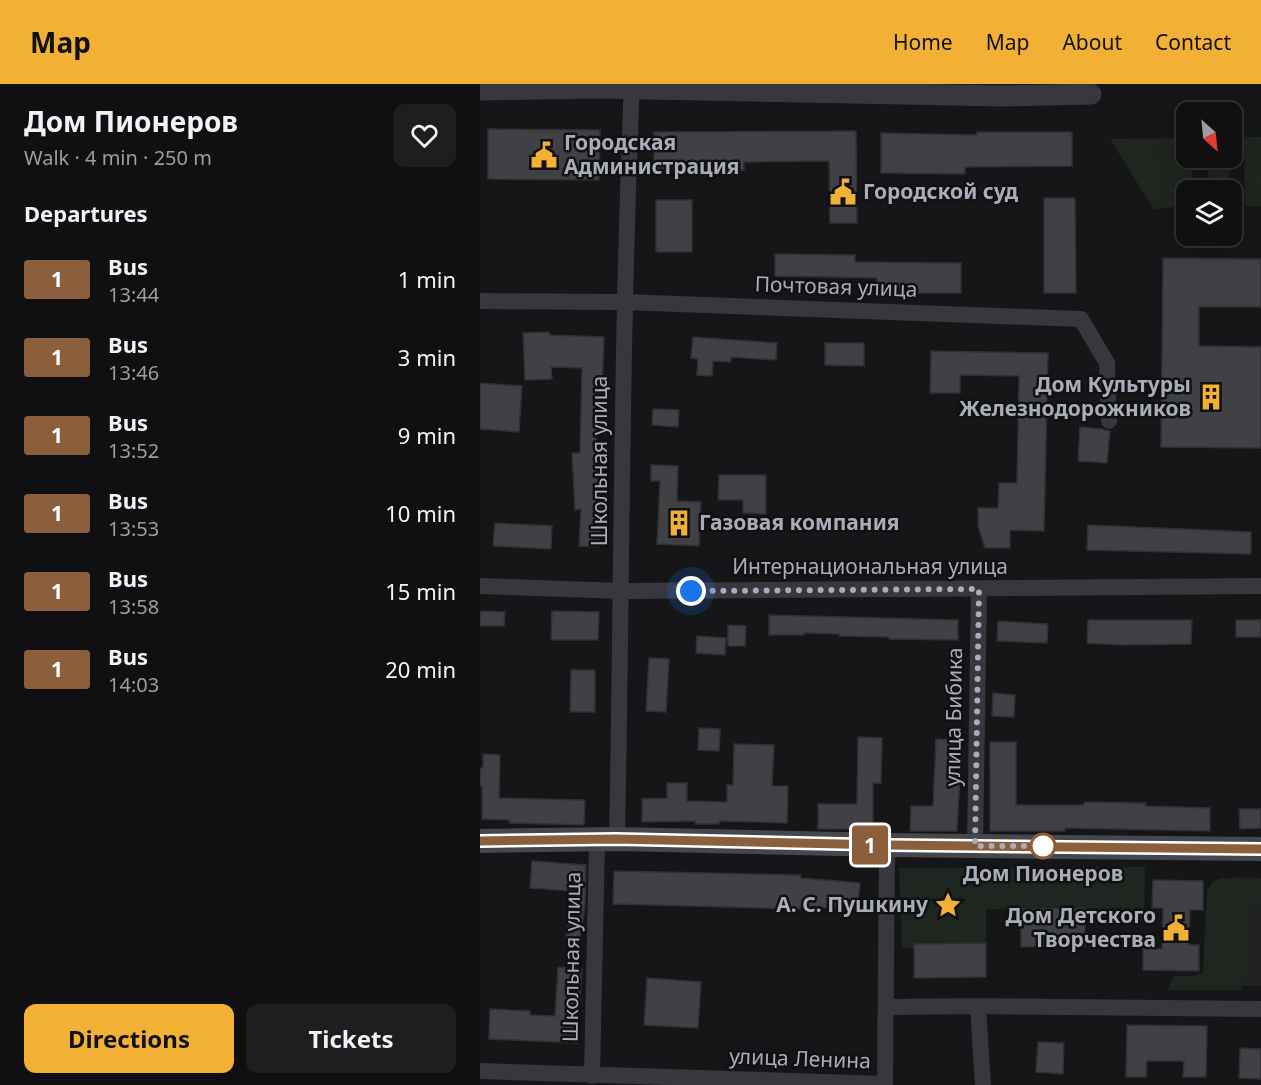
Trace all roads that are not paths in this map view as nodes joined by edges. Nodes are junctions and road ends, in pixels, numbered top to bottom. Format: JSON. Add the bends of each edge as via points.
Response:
{"nodes":[{"id":1,"x":632,"y":87,"type":"edge"},
{"id":2,"x":480,"y":90,"type":"edge"},
{"id":3,"x":1002,"y":90,"type":"edge"},
{"id":4,"x":1091,"y":94,"type":"dead end"},
{"id":5,"x":480,"y":301,"type":"edge"},
{"id":6,"x":624,"y":302,"type":"junction"},
{"id":7,"x":1109,"y":421,"type":"dead end"},
{"id":8,"x":480,"y":586,"type":"edge"},
{"id":9,"x":1261,"y":586,"type":"edge"},
{"id":10,"x":979,"y":589,"type":"junction"},
{"id":11,"x":622,"y":591,"type":"junction"},
{"id":12,"x":607,"y":839,"type":"junction"},
{"id":13,"x":480,"y":841,"type":"edge"},
{"id":14,"x":887,"y":845,"type":"junction"},
{"id":15,"x":975,"y":846,"type":"junction"},
{"id":16,"x":1261,"y":849,"type":"edge"},
{"id":17,"x":978,"y":1006,"type":"junction"},
{"id":18,"x":887,"y":1007,"type":"junction"},
{"id":19,"x":1261,"y":1009,"type":"edge"},
{"id":20,"x":480,"y":1071,"type":"edge"},
{"id":21,"x":592,"y":1076,"type":"junction"},
{"id":22,"x":797,"y":1083,"type":"edge"},
{"id":23,"x":983,"y":1085,"type":"edge"}],
"edges":[{"from":1,"to":2,"type":"street"},
{"from":1,"to":3,"type":"street"},
{"from":1,"to":6,"type":"street","name":"Школьная улица"},
{"from":3,"to":4,"type":"street"},
{"from":5,"to":6,"type":"street","name":"Почтовая улица"},
{"from":6,"to":7,"type":"street","name":"Почтовая улица","via":[[1081,319],[1107,363]]},
{"from":6,"to":11,"type":"street","name":"Школьная улица"},
{"from":8,"to":11,"type":"street","name":"Интернациональная улица"},
{"from":9,"to":10,"type":"street","name":"Интернациональная улица"},
{"from":10,"to":11,"type":"street","name":"Интернациональная улица"},
{"from":10,"to":15,"type":"street","name":"улица Бибика"},
{"from":11,"to":12,"type":"street","name":"Школьная улица"},
{"from":12,"to":13,"type":"main road"},
{"from":12,"to":14,"type":"main road"},
{"from":12,"to":21,"type":"street","name":"Школьная улица"},
{"from":14,"to":15,"type":"main road"},
{"from":14,"to":18,"type":"street"},
{"from":15,"to":16,"type":"main road"},
{"from":17,"to":18,"type":"street"},
{"from":17,"to":19,"type":"street"},
{"from":17,"to":23,"type":"street"},
{"from":18,"to":22,"type":"street","name":"улица Ленина","via":[[885,1084]]},
{"from":20,"to":21,"type":"street","name":"улица Ленина"},
{"from":21,"to":22,"type":"street","name":"улица Ленина"}]}
